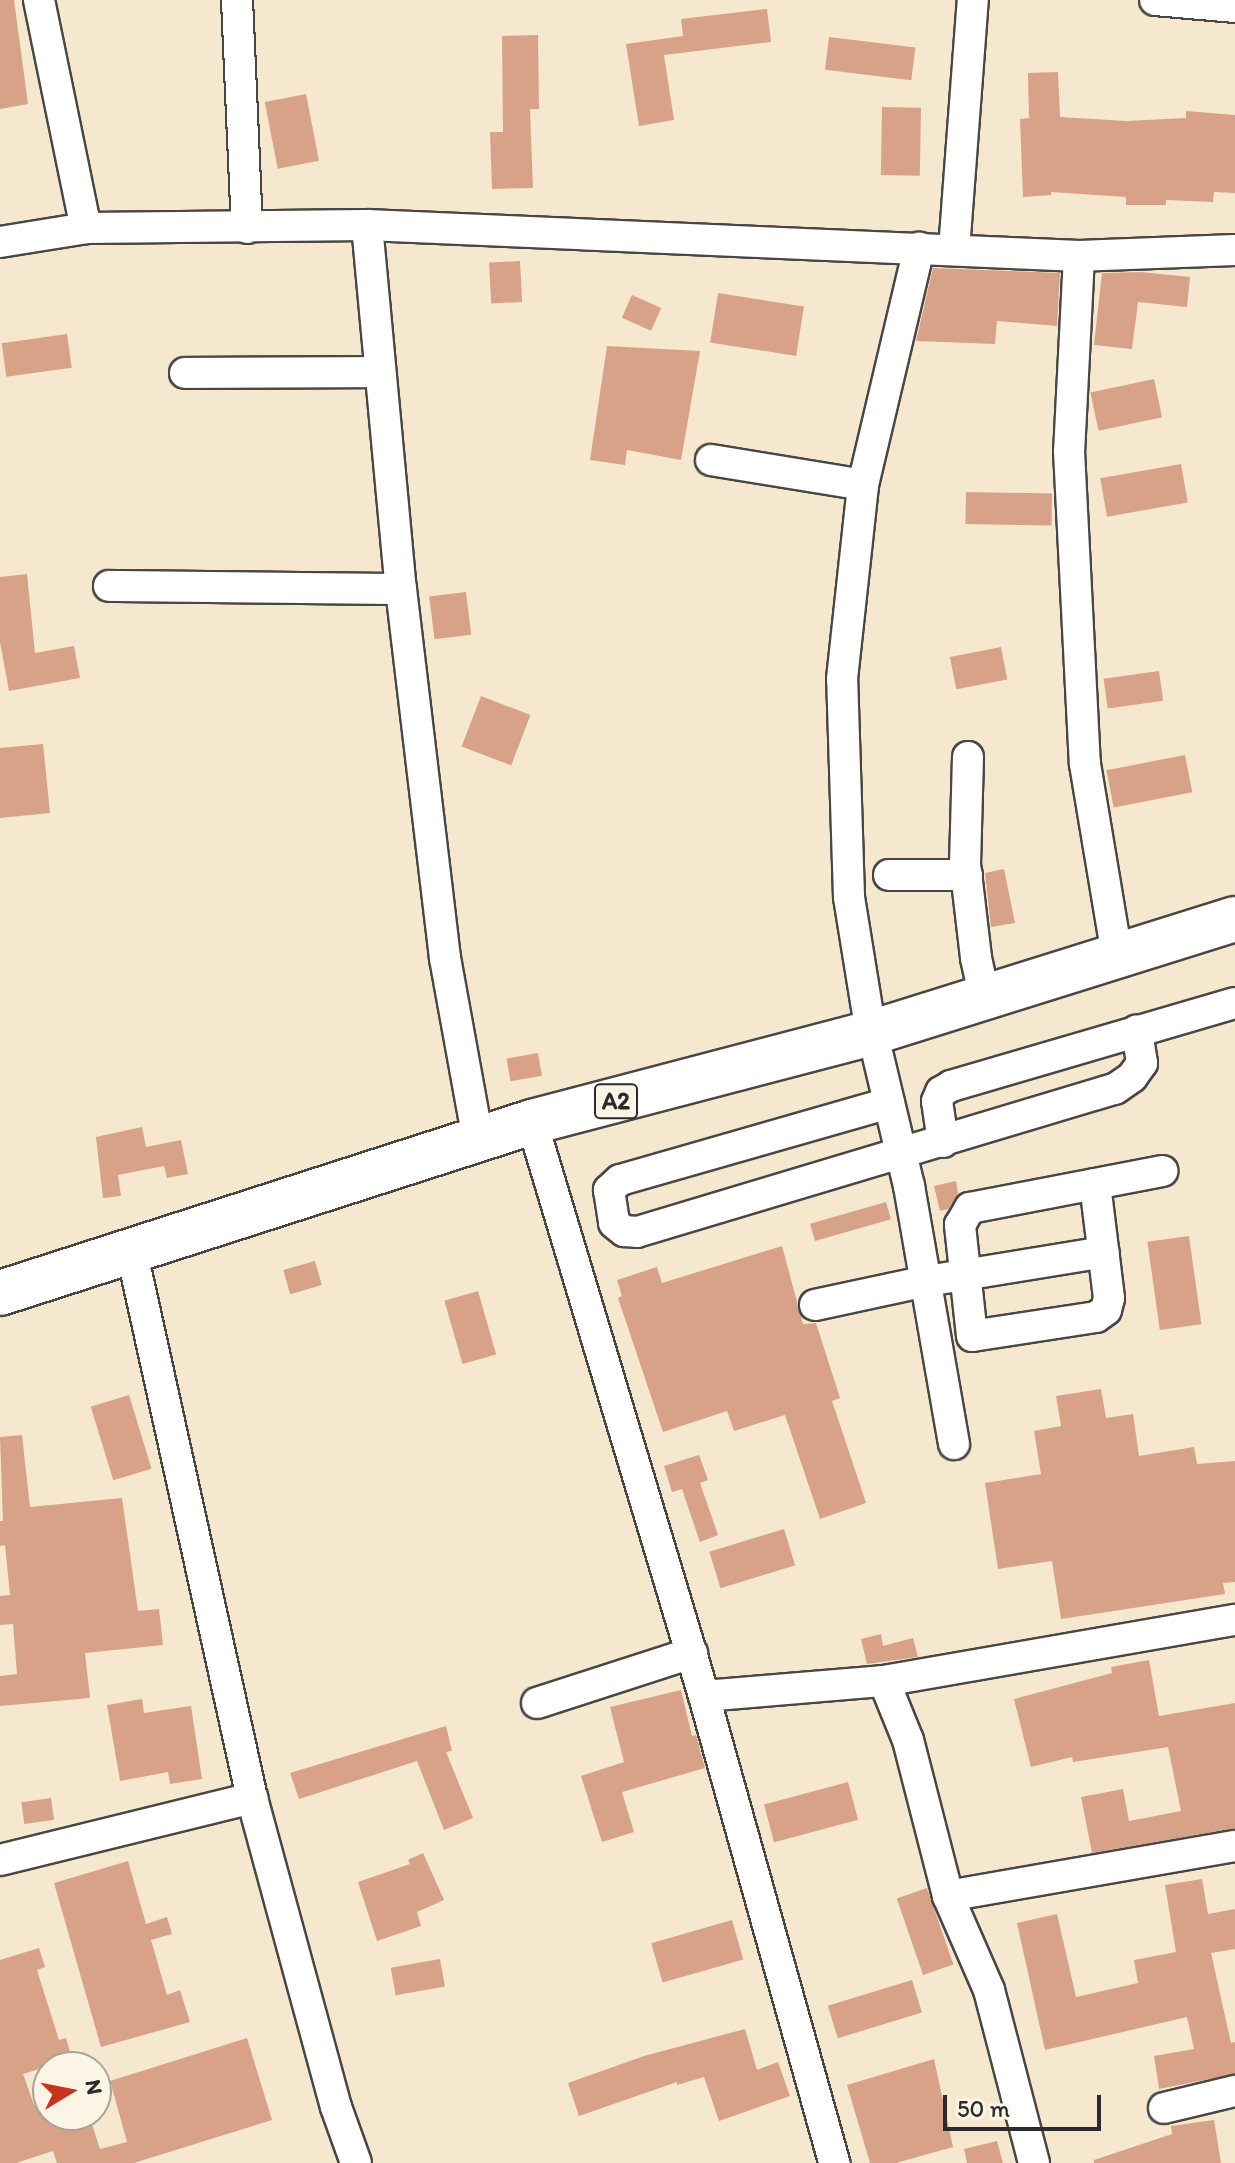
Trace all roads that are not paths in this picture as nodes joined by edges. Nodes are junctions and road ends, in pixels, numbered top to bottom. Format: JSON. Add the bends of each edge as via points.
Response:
{"nodes":[{"id":1,"x":39,"y":0,"type":"edge"},
{"id":2,"x":237,"y":0,"type":"edge"},
{"id":3,"x":973,"y":0,"type":"edge"},
{"id":4,"x":1155,"y":0,"type":"edge"},
{"id":5,"x":1235,"y":7,"type":"edge"},
{"id":6,"x":367,"y":225,"type":"junction"},
{"id":7,"x":86,"y":228,"type":"junction"},
{"id":8,"x":247,"y":228,"type":"junction"},
{"id":9,"x":0,"y":242,"type":"edge"},
{"id":10,"x":919,"y":248,"type":"junction"},
{"id":11,"x":954,"y":250,"type":"junction"},
{"id":12,"x":1235,"y":250,"type":"edge"},
{"id":13,"x":1079,"y":256,"type":"junction"},
{"id":14,"x":379,"y":372,"type":"junction"},
{"id":15,"x":185,"y":373,"type":"dead end"},
{"id":16,"x":711,"y":460,"type":"dead end"},
{"id":17,"x":863,"y":485,"type":"junction"},
{"id":18,"x":109,"y":586,"type":"dead end"},
{"id":19,"x":401,"y":589,"type":"junction"},
{"id":20,"x":968,"y":757,"type":"dead end"},
{"id":21,"x":889,"y":875,"type":"dead end"},
{"id":22,"x":967,"y":875,"type":"junction"},
{"id":23,"x":1235,"y":919,"type":"edge"},
{"id":24,"x":1235,"y":944,"type":"edge"},
{"id":25,"x":1117,"y":956,"type":"junction"},
{"id":26,"x":985,"y":999,"type":"junction"},
{"id":27,"x":1235,"y":1003,"type":"edge"},
{"id":28,"x":1137,"y":1030,"type":"junction"},
{"id":29,"x":875,"y":1045,"type":"junction"},
{"id":30,"x":889,"y":1103,"type":"junction"},
{"id":31,"x":536,"y":1136,"type":"junction"},
{"id":32,"x":478,"y":1140,"type":"junction"},
{"id":33,"x":943,"y":1142,"type":"junction"},
{"id":34,"x":902,"y":1155,"type":"junction"},
{"id":35,"x":1162,"y":1171,"type":"dead end"},
{"id":36,"x":1095,"y":1184,"type":"junction"},
{"id":37,"x":1104,"y":1252,"type":"junction"},
{"id":38,"x":965,"y":1274,"type":"junction"},
{"id":39,"x":137,"y":1276,"type":"junction"},
{"id":40,"x":927,"y":1281,"type":"junction"},
{"id":41,"x":0,"y":1293,"type":"edge"},
{"id":42,"x":815,"y":1305,"type":"dead end"},
{"id":43,"x":0,"y":1317,"type":"edge"},
{"id":44,"x":972,"y":1336,"type":"junction"},
{"id":45,"x":937,"y":1342,"type":"junction"},
{"id":46,"x":954,"y":1444,"type":"dead end"},
{"id":47,"x":1235,"y":1620,"type":"edge"},
{"id":48,"x":692,"y":1653,"type":"junction"},
{"id":49,"x":884,"y":1681,"type":"junction"},
{"id":50,"x":704,"y":1696,"type":"junction"},
{"id":51,"x":537,"y":1703,"type":"dead end"},
{"id":52,"x":252,"y":1798,"type":"junction"},
{"id":53,"x":1235,"y":1846,"type":"edge"},
{"id":54,"x":0,"y":1860,"type":"edge"},
{"id":55,"x":948,"y":1896,"type":"junction"},
{"id":56,"x":1235,"y":2091,"type":"edge"},
{"id":57,"x":1164,"y":2108,"type":"dead end"},
{"id":58,"x":356,"y":2163,"type":"edge"},
{"id":59,"x":834,"y":2163,"type":"edge"},
{"id":60,"x":1034,"y":2163,"type":"edge"}],
"edges":[{"from":1,"to":7,"type":"street"},
{"from":2,"to":8,"type":"street"},
{"from":3,"to":11,"type":"street"},
{"from":4,"to":5,"type":"street"},
{"from":6,"to":8,"type":"street"},
{"from":6,"to":10,"type":"street"},
{"from":6,"to":14,"type":"street"},
{"from":7,"to":8,"type":"street"},
{"from":7,"to":9,"type":"street"},
{"from":10,"to":11,"type":"street"},
{"from":10,"to":17,"type":"street"},
{"from":11,"to":13,"type":"street"},
{"from":12,"to":13,"type":"street"},
{"from":13,"to":25,"type":"street","via":[[1069,451],[1085,764]]},
{"from":14,"to":15,"type":"street"},
{"from":14,"to":19,"type":"street"},
{"from":16,"to":17,"type":"street"},
{"from":17,"to":29,"type":"street","via":[[842,679],[849,897]]},
{"from":18,"to":19,"type":"street"},
{"from":19,"to":32,"type":"street","via":[[445,958]]},
{"from":20,"to":22,"type":"street"},
{"from":21,"to":22,"type":"street"},
{"from":22,"to":26,"type":"street"},
{"from":23,"to":25,"type":"highway","number":"A2"},
{"from":24,"to":29,"type":"highway","number":"A2"},
{"from":25,"to":26,"type":"highway","number":"A2"},
{"from":26,"to":29,"type":"highway","number":"A2"},
{"from":27,"to":28,"type":"street"},
{"from":28,"to":33,"type":"street","via":[[1142,1063],[1115,1089]]},
{"from":28,"to":33,"type":"street","via":[[951,1086],[937,1101]]},
{"from":29,"to":30,"type":"street"},
{"from":29,"to":31,"type":"highway","number":"A2"},
{"from":30,"to":34,"type":"street"},
{"from":30,"to":34,"type":"street","via":[[620,1180],[609,1190],[609,1206],[614,1223],[637,1232]]},
{"from":31,"to":32,"type":"highway","number":"A2"},
{"from":31,"to":39,"type":"highway","number":"A2"},
{"from":31,"to":48,"type":"street"},
{"from":32,"to":41,"type":"highway","number":"A2"},
{"from":33,"to":34,"type":"street"},
{"from":34,"to":40,"type":"street"},
{"from":35,"to":36,"type":"street"},
{"from":36,"to":37,"type":"street"},
{"from":36,"to":38,"type":"street","via":[[970,1208],[960,1225]]},
{"from":37,"to":38,"type":"street"},
{"from":37,"to":44,"type":"street","via":[[1109,1298],[1106,1310],[1096,1317]]},
{"from":38,"to":40,"type":"street"},
{"from":38,"to":44,"type":"street"},
{"from":39,"to":43,"type":"highway","number":"A2"},
{"from":39,"to":52,"type":"street"},
{"from":40,"to":42,"type":"street"},
{"from":40,"to":45,"type":"street"},
{"from":44,"to":45,"type":"street"},
{"from":45,"to":46,"type":"street"},
{"from":47,"to":49,"type":"street"},
{"from":48,"to":50,"type":"street"},
{"from":48,"to":51,"type":"street"},
{"from":49,"to":50,"type":"street"},
{"from":49,"to":55,"type":"street","via":[[908,1740]]},
{"from":50,"to":59,"type":"street"},
{"from":52,"to":54,"type":"street"},
{"from":52,"to":58,"type":"street"},
{"from":53,"to":55,"type":"street"},
{"from":55,"to":60,"type":"street","via":[[989,1990]]},
{"from":56,"to":57,"type":"street"}]}
